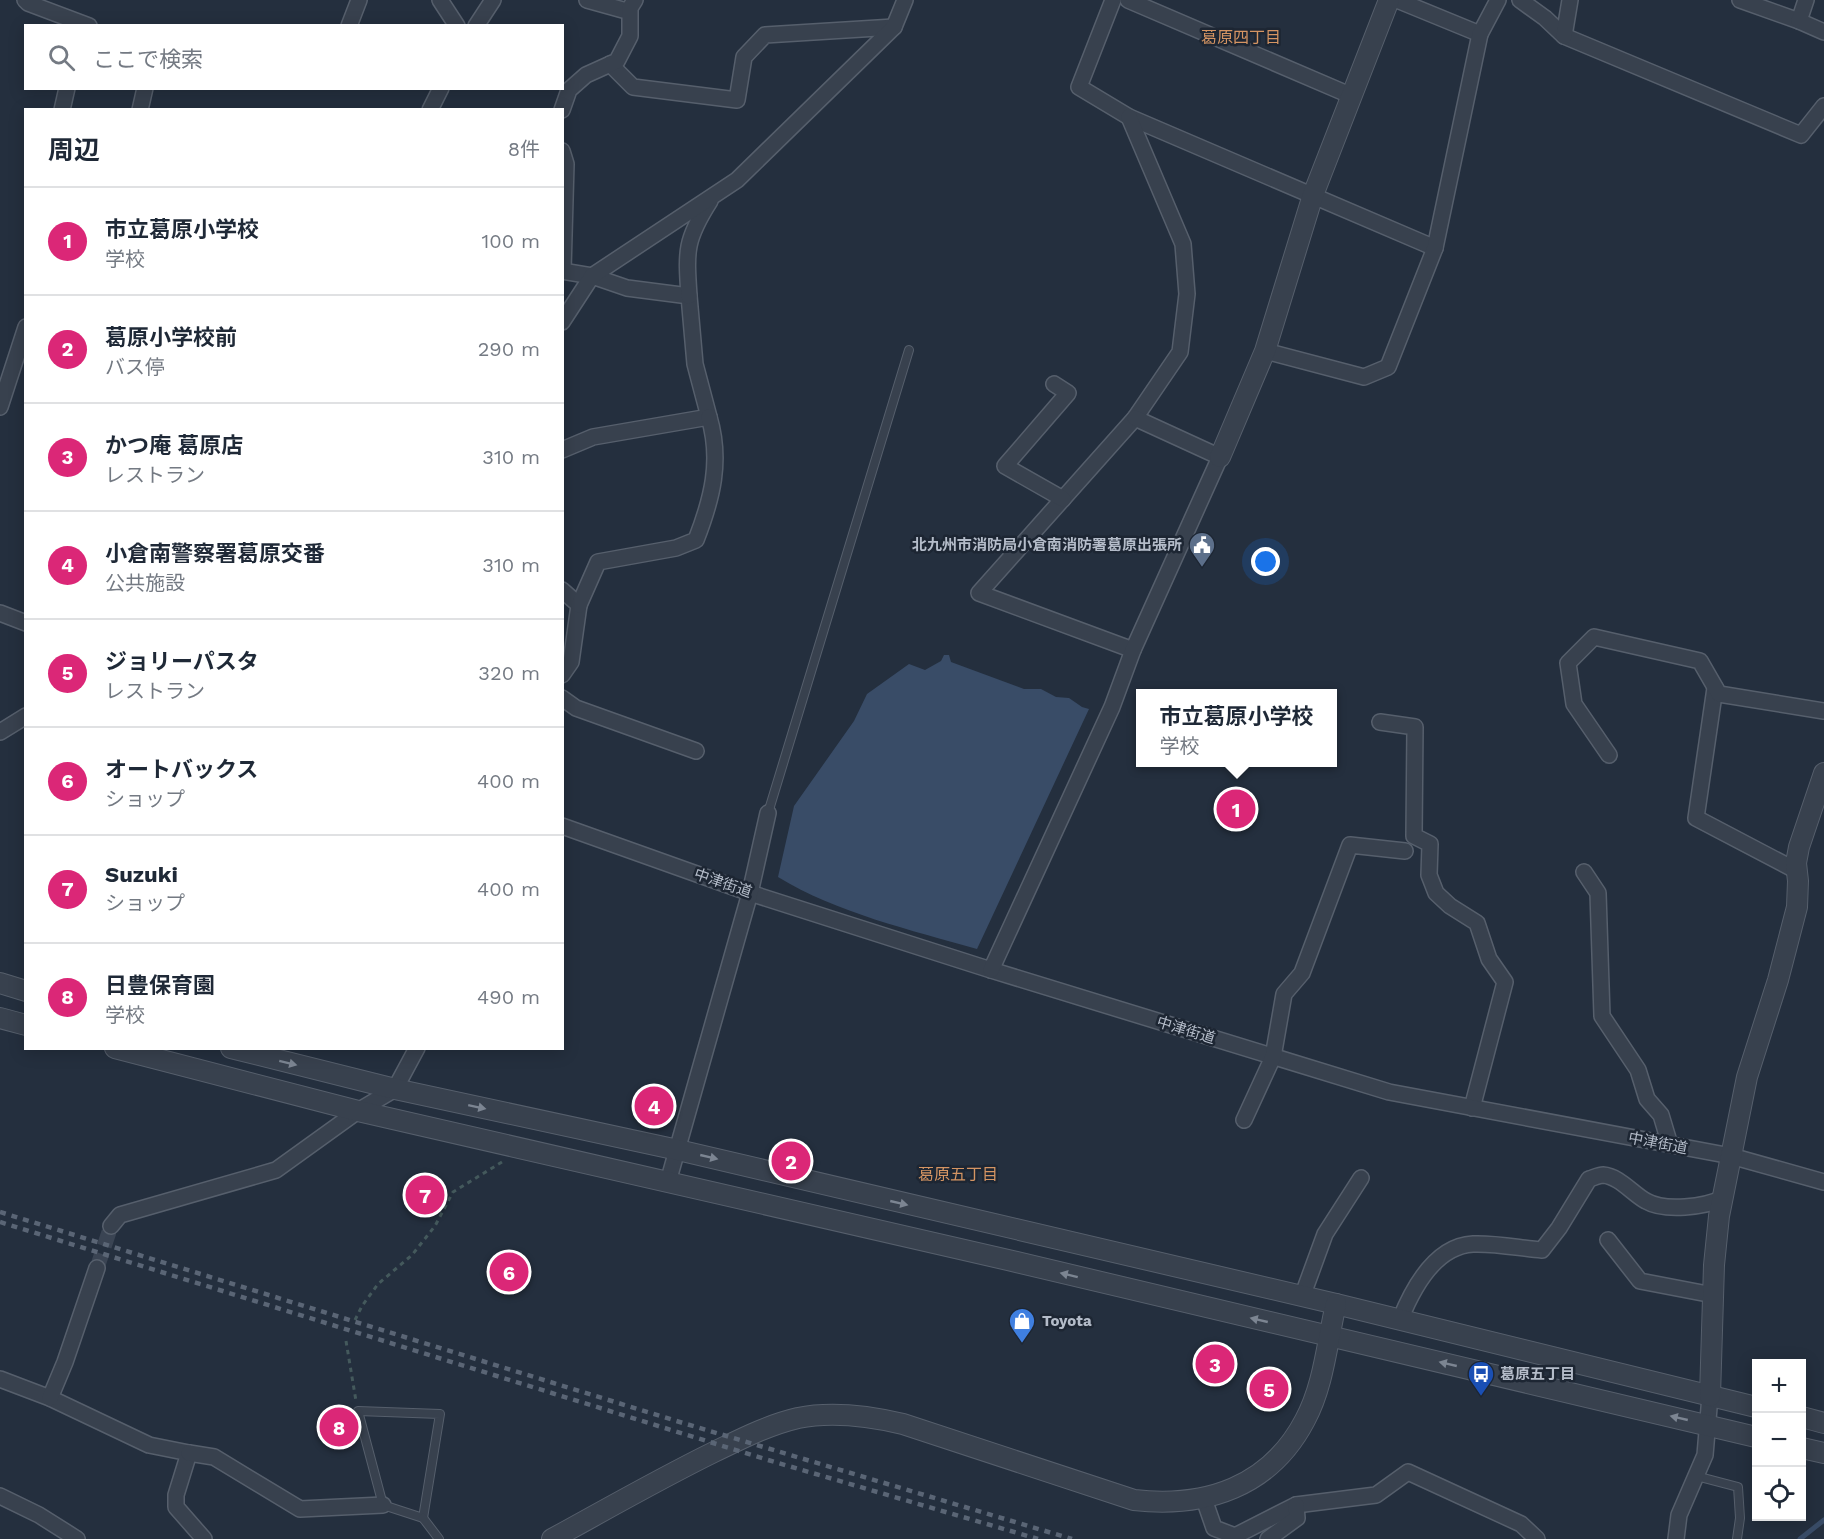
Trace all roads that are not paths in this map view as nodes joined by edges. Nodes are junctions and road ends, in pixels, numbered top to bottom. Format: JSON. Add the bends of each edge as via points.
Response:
{"nodes":[{"id":1,"x":25,"y":0,"type":"edge"},
{"id":2,"x":360,"y":0,"type":"edge"},
{"id":3,"x":440,"y":0,"type":"edge"},
{"id":4,"x":493,"y":0,"type":"edge"},
{"id":5,"x":587,"y":0,"type":"edge"},
{"id":6,"x":905,"y":0,"type":"edge"},
{"id":7,"x":1113,"y":0,"type":"edge"},
{"id":8,"x":1128,"y":0,"type":"edge"},
{"id":9,"x":1389,"y":0,"type":"edge"},
{"id":10,"x":1397,"y":0,"type":"edge"},
{"id":11,"x":1498,"y":0,"type":"edge"},
{"id":12,"x":1520,"y":0,"type":"edge"},
{"id":13,"x":1570,"y":0,"type":"edge"},
{"id":14,"x":1740,"y":0,"type":"edge"},
{"id":15,"x":1806,"y":0,"type":"edge"},
{"id":16,"x":629,"y":5,"type":"edge"},
{"id":17,"x":1799,"y":21,"type":"junction"},
{"id":18,"x":81,"y":24,"type":"edge"},
{"id":19,"x":350,"y":24,"type":"edge"},
{"id":20,"x":456,"y":24,"type":"edge"},
{"id":21,"x":478,"y":24,"type":"edge"},
{"id":22,"x":894,"y":27,"type":"junction"},
{"id":23,"x":1824,"y":32,"type":"edge"},
{"id":24,"x":1480,"y":34,"type":"junction"},
{"id":25,"x":1564,"y":36,"type":"junction"},
{"id":26,"x":610,"y":64,"type":"junction"},
{"id":27,"x":67,"y":90,"type":"edge"},
{"id":28,"x":145,"y":90,"type":"edge"},
{"id":29,"x":440,"y":90,"type":"edge"},
{"id":30,"x":1352,"y":96,"type":"junction"},
{"id":31,"x":1824,"y":106,"type":"edge"},
{"id":32,"x":62,"y":108,"type":"edge"},
{"id":33,"x":140,"y":108,"type":"edge"},
{"id":34,"x":431,"y":108,"type":"edge"},
{"id":35,"x":563,"y":108,"type":"edge"},
{"id":36,"x":1129,"y":117,"type":"junction"},
{"id":37,"x":564,"y":158,"type":"edge"},
{"id":38,"x":1314,"y":195,"type":"junction"},
{"id":39,"x":713,"y":196,"type":"junction"},
{"id":40,"x":564,"y":235,"type":"edge"},
{"id":41,"x":1435,"y":248,"type":"junction"},
{"id":42,"x":564,"y":271,"type":"edge"},
{"id":43,"x":592,"y":276,"type":"junction"},
{"id":44,"x":689,"y":296,"type":"junction"},
{"id":45,"x":564,"y":319,"type":"edge"},
{"id":46,"x":24,"y":333,"type":"edge"},
{"id":47,"x":909,"y":350,"type":"dead end"},
{"id":48,"x":1264,"y":351,"type":"junction"},
{"id":49,"x":1054,"y":384,"type":"dead end"},
{"id":50,"x":0,"y":407,"type":"edge"},
{"id":51,"x":709,"y":417,"type":"junction"},
{"id":52,"x":1135,"y":418,"type":"junction"},
{"id":53,"x":564,"y":449,"type":"edge"},
{"id":54,"x":1220,"y":457,"type":"junction"},
{"id":55,"x":1063,"y":499,"type":"junction"},
{"id":56,"x":564,"y":592,"type":"edge"},
{"id":57,"x":579,"y":605,"type":"junction"},
{"id":58,"x":0,"y":613,"type":"edge"},
{"id":59,"x":24,"y":622,"type":"edge"},
{"id":60,"x":1133,"y":651,"type":"junction"},
{"id":61,"x":564,"y":672,"type":"edge"},
{"id":62,"x":1715,"y":688,"type":"junction"},
{"id":63,"x":564,"y":699,"type":"edge"},
{"id":64,"x":1824,"y":711,"type":"edge"},
{"id":65,"x":24,"y":717,"type":"edge"},
{"id":66,"x":1380,"y":722,"type":"dead end"},
{"id":67,"x":0,"y":732,"type":"edge"},
{"id":68,"x":696,"y":751,"type":"dead end"},
{"id":69,"x":1609,"y":755,"type":"dead end"},
{"id":70,"x":1824,"y":773,"type":"edge"},
{"id":71,"x":768,"y":813,"type":"joint"},
{"id":72,"x":564,"y":827,"type":"edge"},
{"id":73,"x":1405,"y":851,"type":"dead end"},
{"id":74,"x":1797,"y":871,"type":"junction"},
{"id":75,"x":1584,"y":872,"type":"dead end"},
{"id":76,"x":750,"y":893,"type":"junction"},
{"id":77,"x":991,"y":970,"type":"junction"},
{"id":78,"x":0,"y":983,"type":"edge"},
{"id":79,"x":24,"y":990,"type":"edge"},
{"id":80,"x":0,"y":1018,"type":"edge"},
{"id":81,"x":24,"y":1024,"type":"edge"},
{"id":82,"x":123,"y":1050,"type":"edge"},
{"id":83,"x":239,"y":1050,"type":"edge"},
{"id":84,"x":416,"y":1050,"type":"edge"},
{"id":85,"x":1273,"y":1057,"type":"junction"},
{"id":86,"x":395,"y":1089,"type":"junction"},
{"id":87,"x":1472,"y":1108,"type":"junction"},
{"id":88,"x":358,"y":1111,"type":"junction"},
{"id":89,"x":1244,"y":1119,"type":"dead end"},
{"id":90,"x":1670,"y":1145,"type":"junction"},
{"id":91,"x":678,"y":1150,"type":"junction"},
{"id":92,"x":1731,"y":1156,"type":"junction"},
{"id":93,"x":1361,"y":1178,"type":"dead end"},
{"id":94,"x":668,"y":1182,"type":"junction"},
{"id":95,"x":1824,"y":1182,"type":"edge"},
{"id":96,"x":1723,"y":1197,"type":"junction"},
{"id":97,"x":111,"y":1226,"type":"tunnel mouth"},
{"id":98,"x":1608,"y":1240,"type":"dead end"},
{"id":99,"x":97,"y":1268,"type":"tunnel mouth"},
{"id":100,"x":1713,"y":1294,"type":"junction"},
{"id":101,"x":1302,"y":1297,"type":"junction"},
{"id":102,"x":1336,"y":1304,"type":"junction"},
{"id":103,"x":1401,"y":1320,"type":"junction"},
{"id":104,"x":1329,"y":1336,"type":"junction"},
{"id":105,"x":0,"y":1379,"type":"edge"},
{"id":106,"x":1710,"y":1396,"type":"junction"},
{"id":107,"x":50,"y":1398,"type":"junction"},
{"id":108,"x":1752,"y":1406,"type":"edge"},
{"id":109,"x":1806,"y":1418,"type":"edge"},
{"id":110,"x":1824,"y":1423,"type":"edge"},
{"id":111,"x":1707,"y":1425,"type":"junction"},
{"id":112,"x":1752,"y":1436,"type":"edge"},
{"id":113,"x":1806,"y":1449,"type":"edge"},
{"id":114,"x":189,"y":1453,"type":"junction"},
{"id":115,"x":1824,"y":1453,"type":"edge"},
{"id":116,"x":1696,"y":1476,"type":"junction"},
{"id":117,"x":0,"y":1496,"type":"edge"},
{"id":118,"x":1204,"y":1499,"type":"junction"},
{"id":119,"x":383,"y":1505,"type":"junction"},
{"id":120,"x":1296,"y":1505,"type":"junction"},
{"id":121,"x":423,"y":1518,"type":"junction"},
{"id":122,"x":77,"y":1539,"type":"edge"},
{"id":123,"x":204,"y":1539,"type":"edge"},
{"id":124,"x":439,"y":1539,"type":"edge"},
{"id":125,"x":552,"y":1539,"type":"edge"},
{"id":126,"x":1268,"y":1539,"type":"edge"},
{"id":127,"x":1537,"y":1539,"type":"edge"},
{"id":128,"x":1676,"y":1539,"type":"edge"},
{"id":129,"x":1737,"y":1539,"type":"edge"}],
"edges":[{"from":1,"to":18,"type":"street"},
{"from":2,"to":19,"type":"street"},
{"from":3,"to":20,"type":"street"},
{"from":4,"to":21,"type":"street"},
{"from":5,"to":16,"type":"street"},
{"from":6,"to":22,"type":"street"},
{"from":7,"to":36,"type":"street","via":[[1079,87]]},
{"from":8,"to":30,"type":"street"},
{"from":9,"to":30,"type":"street"},
{"from":10,"to":24,"type":"street"},
{"from":11,"to":24,"type":"street"},
{"from":12,"to":25,"type":"street"},
{"from":13,"to":25,"type":"street"},
{"from":14,"to":17,"type":"street"},
{"from":15,"to":17,"type":"street"},
{"from":16,"to":26,"type":"street","via":[[630,36],[616,61]]},
{"from":17,"to":23,"type":"street"},
{"from":22,"to":26,"type":"street","via":[[765,35],[744,57],[737,100],[633,87]]},
{"from":22,"to":39,"type":"street","via":[[737,180]]},
{"from":24,"to":41,"type":"street"},
{"from":25,"to":31,"type":"street","via":[[1801,135]]},
{"from":26,"to":35,"type":"street","via":[[586,75],[569,90]]},
{"from":27,"to":32,"type":"street"},
{"from":28,"to":33,"type":"street"},
{"from":29,"to":34,"type":"street"},
{"from":30,"to":38,"type":"street"},
{"from":36,"to":38,"type":"street"},
{"from":36,"to":52,"type":"street","via":[[1183,244],[1187,294],[1180,352]]},
{"from":37,"to":40,"type":"street"},
{"from":38,"to":41,"type":"street"},
{"from":38,"to":48,"type":"street"},
{"from":39,"to":43,"type":"street"},
{"from":39,"to":44,"type":"street","via":[[688,242]]},
{"from":41,"to":48,"type":"street","via":[[1388,368],[1364,377]]},
{"from":42,"to":43,"type":"street"},
{"from":43,"to":44,"type":"street","via":[[627,288]]},
{"from":43,"to":45,"type":"street"},
{"from":44,"to":51,"type":"street","via":[[695,364]]},
{"from":46,"to":50,"type":"street"},
{"from":47,"to":71,"type":"lane"},
{"from":48,"to":54,"type":"street"},
{"from":49,"to":55,"type":"street","via":[[1068,393],[1005,466]]},
{"from":51,"to":53,"type":"street","via":[[593,437]]},
{"from":51,"to":57,"type":"street","via":[[714,433],[714,487],[696,540],[676,548],[598,561]]},
{"from":52,"to":54,"type":"street"},
{"from":52,"to":55,"type":"street"},
{"from":54,"to":60,"type":"street"},
{"from":55,"to":60,"type":"street","via":[[980,593]]},
{"from":56,"to":57,"type":"street"},
{"from":57,"to":61,"type":"street","via":[[571,662]]},
{"from":58,"to":59,"type":"street"},
{"from":60,"to":77,"type":"street","via":[[1112,707]]},
{"from":62,"to":64,"type":"street","via":[[1719,694]]},
{"from":62,"to":69,"type":"street","via":[[1700,661],[1594,638],[1568,663],[1574,704]]},
{"from":62,"to":74,"type":"street","via":[[1696,818]]},
{"from":63,"to":68,"type":"street","via":[[576,708]]},
{"from":65,"to":67,"type":"street"},
{"from":66,"to":87,"type":"street","via":[[1415,727],[1414,836],[1430,844],[1429,875],[1436,893],[1477,923],[1489,959],[1505,982]]},
{"from":70,"to":74,"type":"street","via":[[1799,847]]},
{"from":71,"to":76,"type":"street"},
{"from":72,"to":76,"type":"street","name":"中津街道"},
{"from":73,"to":85,"type":"street","via":[[1350,844],[1302,973],[1284,994]]},
{"from":74,"to":92,"type":"street","via":[[1797,907],[1747,1077]]},
{"from":75,"to":90,"type":"street","via":[[1598,893],[1602,1016],[1638,1070],[1647,1099],[1660,1115]]},
{"from":76,"to":77,"type":"street","name":"中津街道"},
{"from":76,"to":91,"type":"street"},
{"from":77,"to":85,"type":"street","name":"中津街道"},
{"from":78,"to":79,"type":"street"},
{"from":80,"to":81,"type":"street"},
{"from":82,"to":88,"type":"street"},
{"from":83,"to":86,"type":"street","one_way":true},
{"from":84,"to":86,"type":"street"},
{"from":85,"to":87,"type":"street","name":"中津街道","via":[[1389,1092]]},
{"from":85,"to":89,"type":"street"},
{"from":86,"to":88,"type":"street"},
{"from":86,"to":91,"type":"street","one_way":true},
{"from":87,"to":90,"type":"street","name":"中津街道"},
{"from":88,"to":94,"type":"street"},
{"from":88,"to":97,"type":"street","via":[[276,1170],[120,1215]]},
{"from":90,"to":92,"type":"street","name":"中津街道"},
{"from":91,"to":94,"type":"street"},
{"from":91,"to":101,"type":"street","one_way":true},
{"from":92,"to":95,"type":"street","name":"中津街道"},
{"from":92,"to":96,"type":"street"},
{"from":93,"to":101,"type":"street","via":[[1325,1234]]},
{"from":104,"to":94,"type":"street","one_way":true},
{"from":96,"to":100,"type":"street"},
{"from":96,"to":103,"type":"street","via":[[1708,1205],[1677,1207],[1649,1203],[1603,1175],[1589,1179],[1542,1250],[1471,1244],[1455,1248],[1439,1258],[1411,1292]]},
{"from":98,"to":100,"type":"street","via":[[1640,1281]]},
{"from":99,"to":107,"type":"street"},
{"from":100,"to":106,"type":"street"},
{"from":101,"to":102,"type":"street"},
{"from":102,"to":103,"type":"street"},
{"from":102,"to":104,"type":"street"},
{"from":103,"to":106,"type":"street"},
{"from":111,"to":104,"type":"street","one_way":true},
{"from":104,"to":118,"type":"street","via":[[1321,1377],[1306,1419],[1288,1448],[1264,1472]]},
{"from":105,"to":107,"type":"street"},
{"from":106,"to":108,"type":"street"},
{"from":106,"to":111,"type":"street"},
{"from":107,"to":114,"type":"street","via":[[149,1445]]},
{"from":109,"to":110,"type":"street"},
{"from":111,"to":112,"type":"street"},
{"from":111,"to":116,"type":"street","via":[[1705,1455]]},
{"from":113,"to":115,"type":"street"},
{"from":114,"to":119,"type":"street","via":[[214,1457],[300,1509]]},
{"from":114,"to":123,"type":"street","via":[[176,1507]]},
{"from":116,"to":128,"type":"street","via":[[1679,1515]]},
{"from":116,"to":129,"type":"lane","via":[[1738,1488]]},
{"from":117,"to":122,"type":"street"},
{"from":118,"to":120,"type":"street","via":[[1214,1528],[1235,1536]]},
{"from":118,"to":125,"type":"street","via":[[1161,1503],[1134,1500],[903,1424],[872,1416],[837,1415],[800,1418],[765,1427]]},
{"from":119,"to":121,"type":"lane"},
{"from":119,"to":121,"type":"lane","via":[[358,1411],[440,1414]]},
{"from":120,"to":126,"type":"street","via":[[1297,1518]]},
{"from":120,"to":127,"type":"street","via":[[1376,1495],[1408,1472],[1521,1524]]},
{"from":121,"to":124,"type":"lane"}]}
